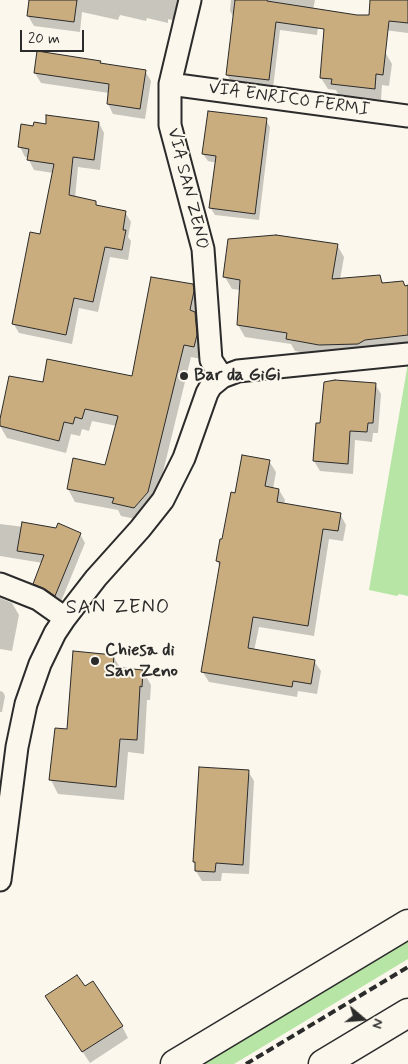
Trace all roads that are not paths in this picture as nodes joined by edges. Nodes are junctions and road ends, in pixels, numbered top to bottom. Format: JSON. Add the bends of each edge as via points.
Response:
{"nodes":[{"id":1,"x":190,"y":0,"type":"edge"},
{"id":2,"x":170,"y":84,"type":"junction"},
{"id":3,"x":408,"y":116,"type":"edge"},
{"id":4,"x":408,"y":354,"type":"edge"},
{"id":5,"x":222,"y":377,"type":"junction"},
{"id":6,"x":0,"y":584,"type":"edge"},
{"id":7,"x":65,"y":618,"type":"junction"},
{"id":8,"x":1,"y":871,"type":"edge"},
{"id":9,"x":408,"y":924,"type":"edge"},
{"id":10,"x":408,"y":1013,"type":"edge"},
{"id":11,"x":175,"y":1064,"type":"edge"},
{"id":12,"x":323,"y":1064,"type":"edge"}],
"edges":[{"from":1,"to":2,"type":"street","name":"VIA SAN ZENO"},
{"from":2,"to":3,"type":"street","name":"VIA ENRICO FERMI"},
{"from":2,"to":5,"type":"street","name":"VIA SAN ZENO","via":[[170,125],[203,249],[211,360]]},
{"from":4,"to":5,"type":"street","via":[[238,371]]},
{"from":5,"to":7,"type":"street","via":[[207,392],[184,458],[163,500]]},
{"from":6,"to":7,"type":"street","via":[[38,599]]},
{"from":7,"to":8,"type":"street","via":[[45,651],[26,704],[14,762]]},
{"from":9,"to":11,"type":"street"},
{"from":10,"to":12,"type":"street"}]}
